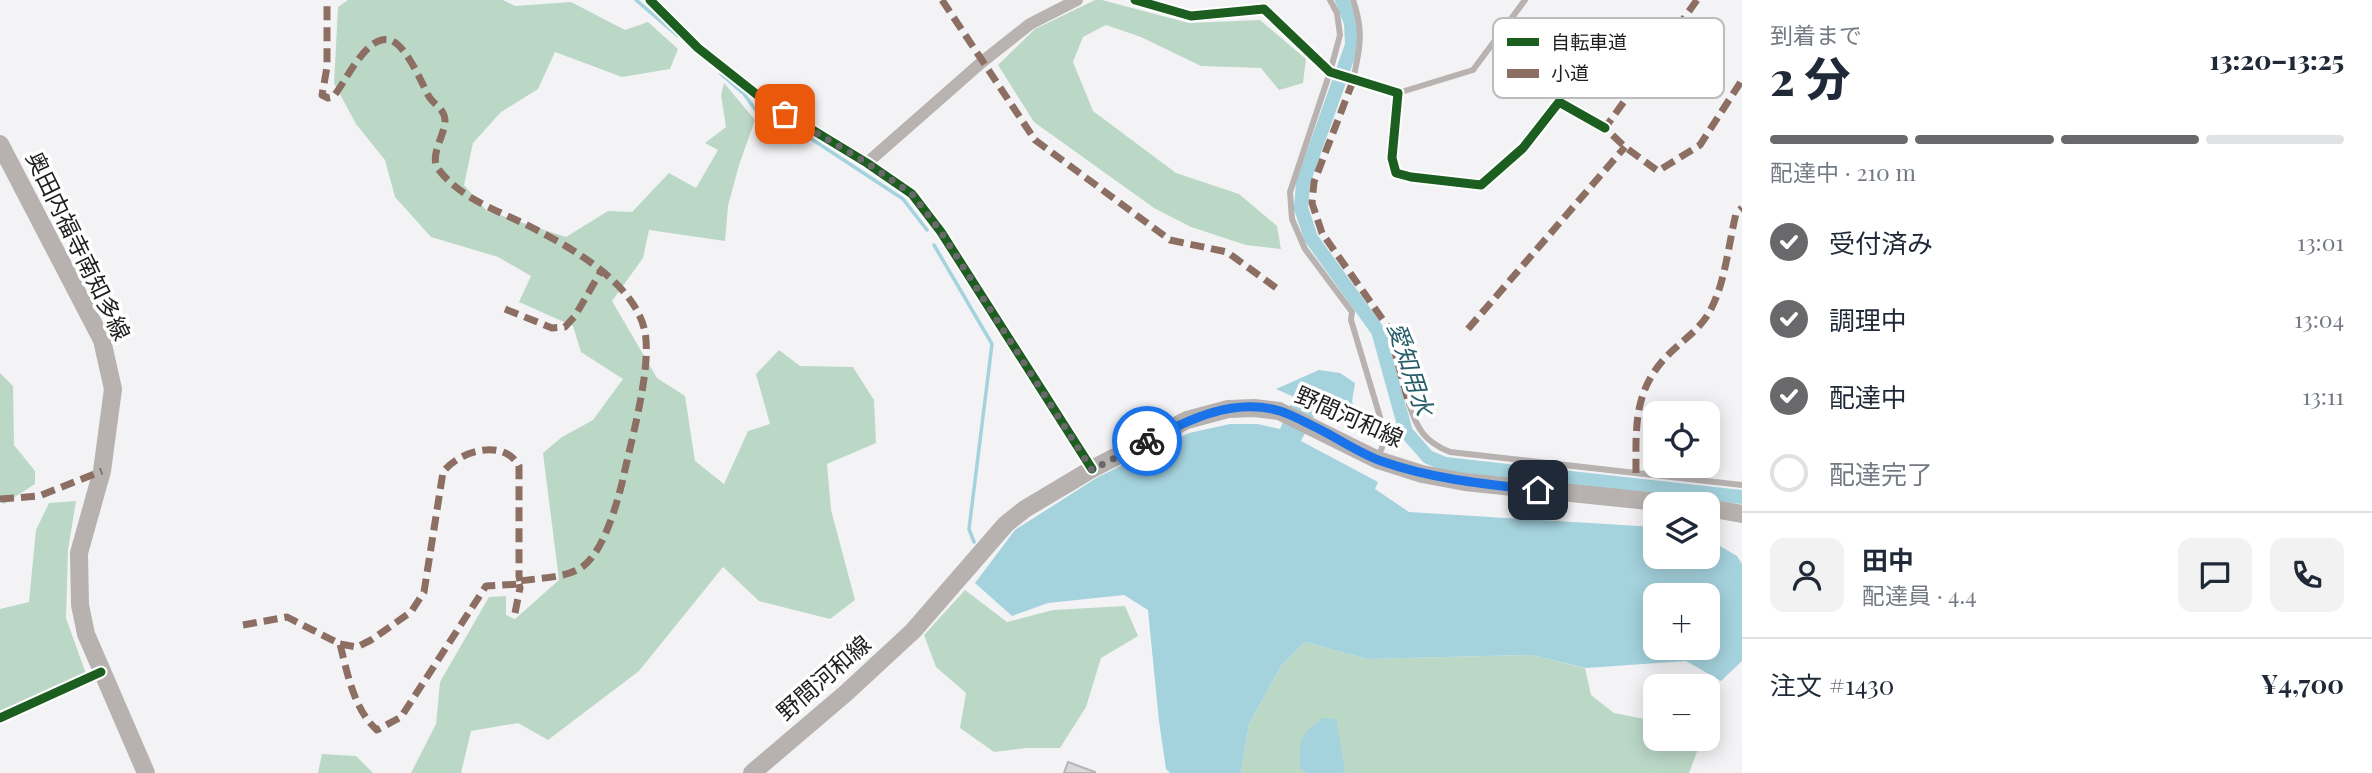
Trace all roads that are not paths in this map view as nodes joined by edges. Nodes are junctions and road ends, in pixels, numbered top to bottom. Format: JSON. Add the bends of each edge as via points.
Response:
{"nodes":[{"id":1,"x":650,"y":0,"type":"edge"},
{"id":2,"x":1077,"y":0,"type":"edge"},
{"id":3,"x":1135,"y":0,"type":"edge"},
{"id":4,"x":1330,"y":0,"type":"edge"},
{"id":5,"x":1353,"y":0,"type":"edge"},
{"id":6,"x":1525,"y":0,"type":"edge"},
{"id":7,"x":1512,"y":18,"type":"edge"},
{"id":8,"x":1493,"y":43,"type":"edge"},
{"id":9,"x":1330,"y":72,"type":"junction"},
{"id":10,"x":1353,"y":81,"type":"junction"},
{"id":11,"x":1398,"y":93,"type":"junction"},
{"id":12,"x":1605,"y":128,"type":"dead end"},
{"id":13,"x":0,"y":144,"type":"edge"},
{"id":14,"x":867,"y":163,"type":"junction"},
{"id":15,"x":1409,"y":404,"type":"dead end"},
{"id":16,"x":1378,"y":460,"type":"junction"},
{"id":17,"x":1092,"y":470,"type":"junction"},
{"id":18,"x":1742,"y":485,"type":"edge"},
{"id":19,"x":1643,"y":500,"type":"edge"},
{"id":20,"x":1720,"y":510,"type":"edge"},
{"id":21,"x":1742,"y":514,"type":"edge"},
{"id":22,"x":101,"y":672,"type":"junction"},
{"id":23,"x":0,"y":718,"type":"edge"},
{"id":24,"x":146,"y":773,"type":"edge"},
{"id":25,"x":752,"y":773,"type":"edge"}],
"edges":[{"from":1,"to":14,"type":"street","via":[[698,48],[765,101]]},
{"from":2,"to":14,"type":"street","via":[[1030,24]]},
{"from":3,"to":9,"type":"street","via":[[1192,16],[1264,9]]},
{"from":4,"to":9,"type":"lane","via":[[1340,36]]},
{"from":5,"to":10,"type":"lane","via":[[1361,43]]},
{"from":6,"to":7,"type":"lane"},
{"from":8,"to":11,"type":"lane","via":[[1473,70]]},
{"from":9,"to":10,"type":"street"},
{"from":9,"to":16,"type":"lane","via":[[1290,192],[1292,219],[1305,249],[1352,312],[1386,437]]},
{"from":10,"to":11,"type":"street"},
{"from":11,"to":12,"type":"street","via":[[1392,158],[1396,173],[1411,177],[1481,185],[1523,148],[1559,102]]},
{"from":13,"to":22,"type":"main road","name":"奥田内福寺南知多線","via":[[102,340],[113,389],[102,471],[79,553],[80,605]]},
{"from":14,"to":17,"type":"street","via":[[912,194],[941,232]]},
{"from":15,"to":18,"type":"lane","via":[[1416,426],[1434,446],[1450,453]]},
{"from":16,"to":17,"type":"main road","name":"野間河和線","via":[[1279,411],[1254,408],[1228,409],[1187,420]]},
{"from":16,"to":19,"type":"main road","name":"野間河和線","via":[[1465,482]]},
{"from":17,"to":25,"type":"main road","name":"野間河和線","via":[[1006,524],[913,631]]},
{"from":20,"to":21,"type":"main road"},
{"from":22,"to":23,"type":"street"},
{"from":22,"to":24,"type":"main road","name":"奥田内福寺南知多線"}]}
